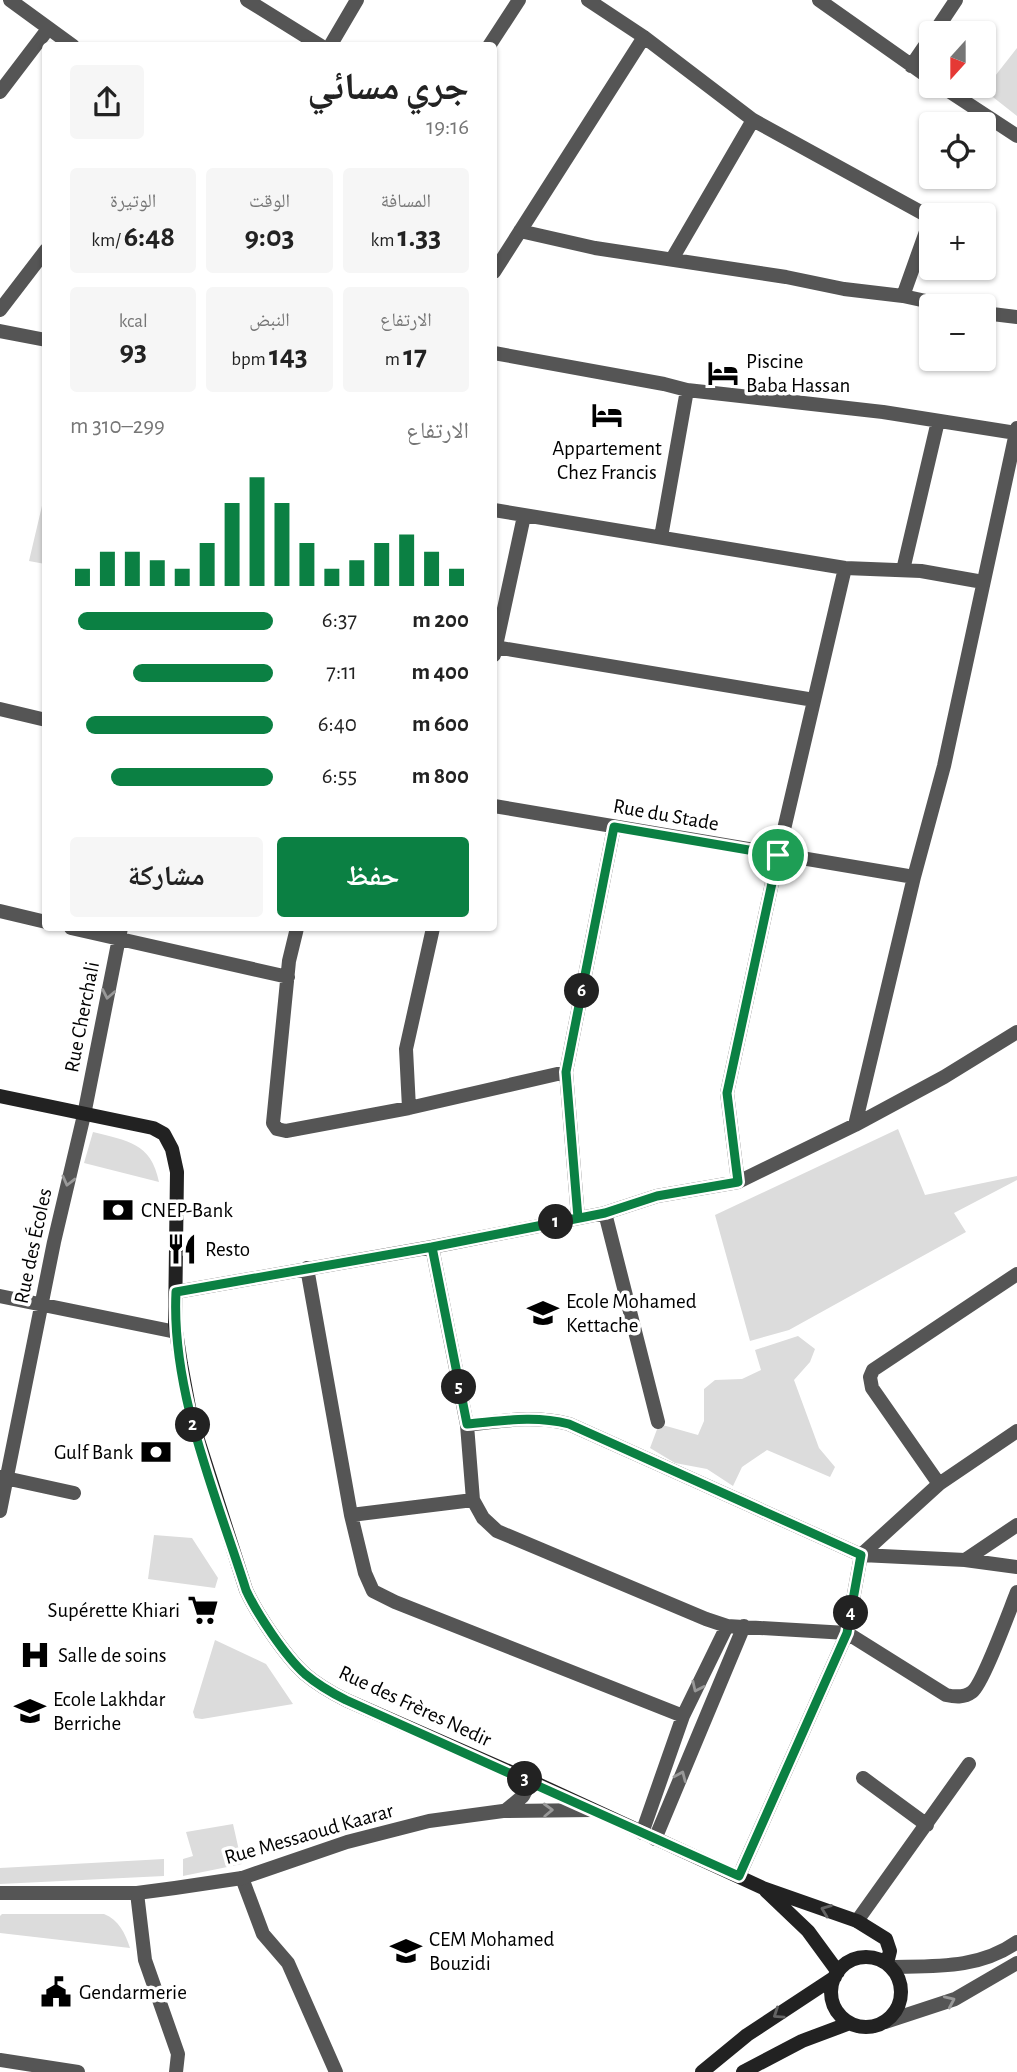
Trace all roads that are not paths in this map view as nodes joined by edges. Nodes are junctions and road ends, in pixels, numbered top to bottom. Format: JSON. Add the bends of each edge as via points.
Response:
{"nodes":[{"id":1,"x":10,"y":0,"type":"edge"},
{"id":2,"x":247,"y":0,"type":"edge"},
{"id":3,"x":357,"y":0,"type":"edge"},
{"id":4,"x":519,"y":0,"type":"edge"},
{"id":5,"x":588,"y":0,"type":"edge"},
{"id":6,"x":819,"y":0,"type":"edge"},
{"id":7,"x":956,"y":0,"type":"edge"},
{"id":8,"x":942,"y":21,"type":"edge"},
{"id":9,"x":48,"y":29,"type":"junction"},
{"id":10,"x":645,"y":37,"type":"junction"},
{"id":11,"x":67,"y":42,"type":"edge"},
{"id":12,"x":315,"y":42,"type":"edge"},
{"id":13,"x":332,"y":42,"type":"edge"},
{"id":14,"x":492,"y":42,"type":"edge"},
{"id":15,"x":919,"y":54,"type":"edge"},
{"id":16,"x":911,"y":66,"type":"junction"},
{"id":17,"x":919,"y":71,"type":"edge"},
{"id":18,"x":0,"y":92,"type":"edge"},
{"id":19,"x":959,"y":98,"type":"edge"},
{"id":20,"x":753,"y":120,"type":"junction"},
{"id":21,"x":1017,"y":136,"type":"edge"},
{"id":22,"x":520,"y":231,"type":"junction"},
{"id":23,"x":42,"y":255,"type":"edge"},
{"id":24,"x":672,"y":260,"type":"junction"},
{"id":25,"x":497,"y":267,"type":"edge"},
{"id":26,"x":903,"y":296,"type":"junction"},
{"id":27,"x":919,"y":299,"type":"edge"},
{"id":28,"x":0,"y":310,"type":"edge"},
{"id":29,"x":996,"y":314,"type":"edge"},
{"id":30,"x":1017,"y":317,"type":"edge"},
{"id":31,"x":0,"y":331,"type":"edge"},
{"id":32,"x":42,"y":339,"type":"edge"},
{"id":33,"x":497,"y":354,"type":"edge"},
{"id":34,"x":687,"y":390,"type":"junction"},
{"id":35,"x":937,"y":421,"type":"junction"},
{"id":36,"x":1016,"y":431,"type":"edge"},
{"id":37,"x":497,"y":511,"type":"edge"},
{"id":38,"x":524,"y":516,"type":"junction"},
{"id":39,"x":662,"y":537,"type":"junction"},
{"id":40,"x":845,"y":568,"type":"junction"},
{"id":41,"x":903,"y":570,"type":"junction"},
{"id":42,"x":983,"y":582,"type":"junction"},
{"id":43,"x":497,"y":638,"type":"edge"},
{"id":44,"x":497,"y":651,"type":"edge"},
{"id":45,"x":814,"y":700,"type":"junction"},
{"id":46,"x":0,"y":709,"type":"edge"},
{"id":47,"x":42,"y":719,"type":"edge"},
{"id":48,"x":497,"y":807,"type":"edge"},
{"id":49,"x":614,"y":827,"type":"junction"},
{"id":50,"x":778,"y":855,"type":"junction"},
{"id":51,"x":914,"y":877,"type":"junction"},
{"id":52,"x":0,"y":911,"type":"edge"},
{"id":53,"x":42,"y":921,"type":"edge"},
{"id":54,"x":100,"y":931,"type":"edge"},
{"id":55,"x":296,"y":931,"type":"edge"},
{"id":56,"x":432,"y":931,"type":"edge"},
{"id":57,"x":120,"y":933,"type":"edge"},
{"id":58,"x":288,"y":976,"type":"junction"},
{"id":59,"x":1017,"y":1031,"type":"edge"},
{"id":60,"x":566,"y":1072,"type":"junction"},
{"id":61,"x":0,"y":1096,"type":"edge"},
{"id":62,"x":409,"y":1108,"type":"junction"},
{"id":63,"x":84,"y":1115,"type":"junction"},
{"id":64,"x":855,"y":1125,"type":"junction"},
{"id":65,"x":738,"y":1182,"type":"junction"},
{"id":66,"x":605,"y":1213,"type":"junction"},
{"id":67,"x":578,"y":1218,"type":"junction"},
{"id":68,"x":432,"y":1247,"type":"junction"},
{"id":69,"x":307,"y":1268,"type":"junction"},
{"id":70,"x":1017,"y":1274,"type":"edge"},
{"id":71,"x":176,"y":1292,"type":"junction"},
{"id":72,"x":0,"y":1296,"type":"edge"},
{"id":73,"x":43,"y":1299,"type":"junction"},
{"id":74,"x":176,"y":1332,"type":"junction"},
{"id":75,"x":658,"y":1422,"type":"dead end"},
{"id":76,"x":467,"y":1424,"type":"junction"},
{"id":77,"x":1017,"y":1431,"type":"edge"},
{"id":78,"x":4,"y":1478,"type":"edge"},
{"id":79,"x":939,"y":1484,"type":"junction"},
{"id":80,"x":74,"y":1493,"type":"dead end"},
{"id":81,"x":474,"y":1500,"type":"junction"},
{"id":82,"x":0,"y":1511,"type":"edge"},
{"id":83,"x":351,"y":1515,"type":"junction"},
{"id":84,"x":1017,"y":1525,"type":"edge"},
{"id":85,"x":861,"y":1555,"type":"junction"},
{"id":86,"x":965,"y":1560,"type":"junction"},
{"id":87,"x":1017,"y":1567,"type":"edge"},
{"id":88,"x":1017,"y":1592,"type":"edge"},
{"id":89,"x":727,"y":1626,"type":"junction"},
{"id":90,"x":744,"y":1626,"type":"junction"},
{"id":91,"x":847,"y":1633,"type":"junction"},
{"id":92,"x":683,"y":1716,"type":"junction"},
{"id":93,"x":969,"y":1764,"type":"dead end"},
{"id":94,"x":863,"y":1778,"type":"dead end"},
{"id":95,"x":531,"y":1781,"type":"junction"},
{"id":96,"x":593,"y":1810,"type":"junction"},
{"id":97,"x":503,"y":1811,"type":"junction"},
{"id":98,"x":927,"y":1825,"type":"junction"},
{"id":99,"x":648,"y":1836,"type":"junction"},
{"id":100,"x":739,"y":1876,"type":"junction"},
{"id":101,"x":242,"y":1878,"type":"junction"},
{"id":102,"x":763,"y":1888,"type":"junction"},
{"id":103,"x":0,"y":1893,"type":"edge"},
{"id":104,"x":137,"y":1893,"type":"junction"},
{"id":105,"x":857,"y":1921,"type":"junction"},
{"id":106,"x":1017,"y":1942,"type":"edge"},
{"id":107,"x":1017,"y":1963,"type":"edge"},
{"id":108,"x":889,"y":1965,"type":"junction"},
{"id":109,"x":836,"y":1974,"type":"junction"},
{"id":110,"x":885,"y":2022,"type":"junction"},
{"id":111,"x":850,"y":2023,"type":"junction"},
{"id":112,"x":0,"y":2060,"type":"edge"},
{"id":113,"x":78,"y":2072,"type":"edge"},
{"id":114,"x":176,"y":2072,"type":"edge"},
{"id":115,"x":337,"y":2072,"type":"edge"},
{"id":116,"x":702,"y":2072,"type":"edge"},
{"id":117,"x":743,"y":2072,"type":"edge"}],
"edges":[{"from":1,"to":9,"type":"street"},
{"from":2,"to":12,"type":"street"},
{"from":3,"to":13,"type":"street"},
{"from":4,"to":14,"type":"street"},
{"from":5,"to":10,"type":"street"},
{"from":6,"to":16,"type":"street"},
{"from":7,"to":8,"type":"street"},
{"from":9,"to":11,"type":"street"},
{"from":9,"to":18,"type":"street"},
{"from":10,"to":20,"type":"street"},
{"from":10,"to":22,"type":"street"},
{"from":15,"to":16,"type":"street"},
{"from":16,"to":17,"type":"street"},
{"from":19,"to":21,"type":"street"},
{"from":20,"to":24,"type":"street"},
{"from":20,"to":26,"type":"street","via":[[926,215],[928,226]]},
{"from":22,"to":24,"type":"street"},
{"from":22,"to":25,"type":"street"},
{"from":23,"to":28,"type":"street"},
{"from":24,"to":26,"type":"street"},
{"from":26,"to":27,"type":"street"},
{"from":29,"to":30,"type":"street"},
{"from":31,"to":32,"type":"street"},
{"from":33,"to":34,"type":"street"},
{"from":34,"to":35,"type":"street"},
{"from":34,"to":39,"type":"street"},
{"from":35,"to":36,"type":"street"},
{"from":35,"to":41,"type":"street"},
{"from":36,"to":42,"type":"street"},
{"from":37,"to":38,"type":"street"},
{"from":38,"to":39,"type":"street"},
{"from":38,"to":43,"type":"street"},
{"from":39,"to":40,"type":"street"},
{"from":40,"to":41,"type":"street"},
{"from":40,"to":45,"type":"street"},
{"from":41,"to":42,"type":"street"},
{"from":42,"to":51,"type":"street","via":[[944,766]]},
{"from":44,"to":45,"type":"street"},
{"from":45,"to":50,"type":"street"},
{"from":46,"to":47,"type":"street"},
{"from":48,"to":49,"type":"street","name":"Rue du Stade"},
{"from":49,"to":50,"type":"street","name":"Rue du Stade"},
{"from":49,"to":60,"type":"street"},
{"from":50,"to":51,"type":"street","name":"Rue du Stade"},
{"from":50,"to":65,"type":"street","via":[[727,1093]]},
{"from":51,"to":64,"type":"street"},
{"from":52,"to":53,"type":"street"},
{"from":54,"to":57,"type":"street"},
{"from":55,"to":58,"type":"street"},
{"from":56,"to":62,"type":"street","via":[[406,1049]]},
{"from":57,"to":58,"type":"street"},
{"from":57,"to":63,"type":"street","name":"Rue Cherchali","one_way":true},
{"from":58,"to":62,"type":"street","via":[[273,1123],[277,1129],[286,1132]]},
{"from":59,"to":64,"type":"street"},
{"from":60,"to":62,"type":"street"},
{"from":60,"to":67,"type":"street"},
{"from":61,"to":63,"type":"main road","name":"Rue des Frères Nedir"},
{"from":63,"to":71,"type":"main road","name":"Rue des Frères Nedir","via":[[153,1128],[164,1134],[172,1149],[177,1172]]},
{"from":63,"to":73,"type":"street","name":"Rue des Écoles","one_way":true},
{"from":64,"to":65,"type":"street"},
{"from":65,"to":66,"type":"street","via":[[657,1196]]},
{"from":66,"to":67,"type":"street"},
{"from":66,"to":75,"type":"street"},
{"from":67,"to":68,"type":"street"},
{"from":68,"to":69,"type":"street"},
{"from":68,"to":76,"type":"street"},
{"from":69,"to":71,"type":"street"},
{"from":69,"to":83,"type":"street"},
{"from":70,"to":79,"type":"street","via":[[873,1370],[870,1377],[872,1388]]},
{"from":71,"to":74,"type":"main road","name":"Rue des Frères Nedir"},
{"from":72,"to":73,"type":"street"},
{"from":73,"to":74,"type":"street"},
{"from":73,"to":78,"type":"street","name":"Rue des Écoles"},
{"from":74,"to":95,"type":"main road","name":"Rue des Frères Nedir","via":[[191,1418],[246,1590],[257,1612],[303,1672],[346,1700]]},
{"from":76,"to":81,"type":"street"},
{"from":76,"to":85,"type":"street","via":[[524,1418],[569,1424]]},
{"from":77,"to":79,"type":"street"},
{"from":78,"to":80,"type":"street"},
{"from":78,"to":82,"type":"street","name":"Rue des Écoles"},
{"from":79,"to":85,"type":"street"},
{"from":81,"to":83,"type":"street"},
{"from":81,"to":89,"type":"street","via":[[497,1531]]},
{"from":83,"to":92,"type":"street","via":[[373,1591]]},
{"from":84,"to":86,"type":"street"},
{"from":85,"to":86,"type":"street"},
{"from":85,"to":91,"type":"street"},
{"from":86,"to":87,"type":"street"},
{"from":88,"to":91,"type":"street","via":[[978,1686],[964,1696],[946,1695]]},
{"from":89,"to":90,"type":"street"},
{"from":89,"to":92,"type":"street","one_way":true},
{"from":90,"to":91,"type":"street"},
{"from":99,"to":90,"type":"street","one_way":true},
{"from":91,"to":100,"type":"street"},
{"from":92,"to":99,"type":"street"},
{"from":93,"to":98,"type":"street"},
{"from":94,"to":98,"type":"street"},
{"from":95,"to":96,"type":"main road","name":"Rue des Frères Nedir"},
{"from":95,"to":97,"type":"street","via":[[523,1796]]},
{"from":97,"to":96,"type":"street","name":"Rue Messaoud Kaarar","one_way":true},
{"from":96,"to":99,"type":"main road","name":"Rue des Frères Nedir"},
{"from":97,"to":101,"type":"street","name":"Rue Messaoud Kaarar","via":[[429,1821],[347,1842]]},
{"from":98,"to":105,"type":"street"},
{"from":99,"to":100,"type":"main road","name":"Rue des Frères Nedir"},
{"from":100,"to":102,"type":"main road","name":"Rue des Frères Nedir"},
{"from":101,"to":104,"type":"street","name":"Rue Messaoud Kaarar"},
{"from":101,"to":115,"type":"street","via":[[262,1934],[288,1963]]},
{"from":105,"to":102,"type":"main road","name":"Rue des Frères Nedir","one_way":true},
{"from":102,"to":109,"type":"main road","name":"Rue des Frères Nedir","via":[[808,1931]]},
{"from":103,"to":104,"type":"street","name":"Rue Messaoud Kaarar"},
{"from":104,"to":114,"type":"street","via":[[145,1960],[178,2054]]},
{"from":105,"to":108,"type":"main road","name":"Rue des Frères Nedir","via":[[886,1939]]},
{"from":106,"to":108,"type":"street","via":[[971,1963]]},
{"from":110,"to":107,"type":"street","one_way":true,"via":[[955,1999]]},
{"from":108,"to":109,"type":"main road","via":[[866,1957],[845,1964]]},
{"from":108,"to":110,"type":"main road","via":[[901,1985],[901,1996]]},
{"from":109,"to":111,"type":"main road","via":[[835,2008]]},
{"from":109,"to":116,"type":"main road","one_way":true},
{"from":110,"to":111,"type":"main road","via":[[874,2026]]},
{"from":111,"to":117,"type":"main road","via":[[802,2041]]},
{"from":112,"to":113,"type":"street"}]}
